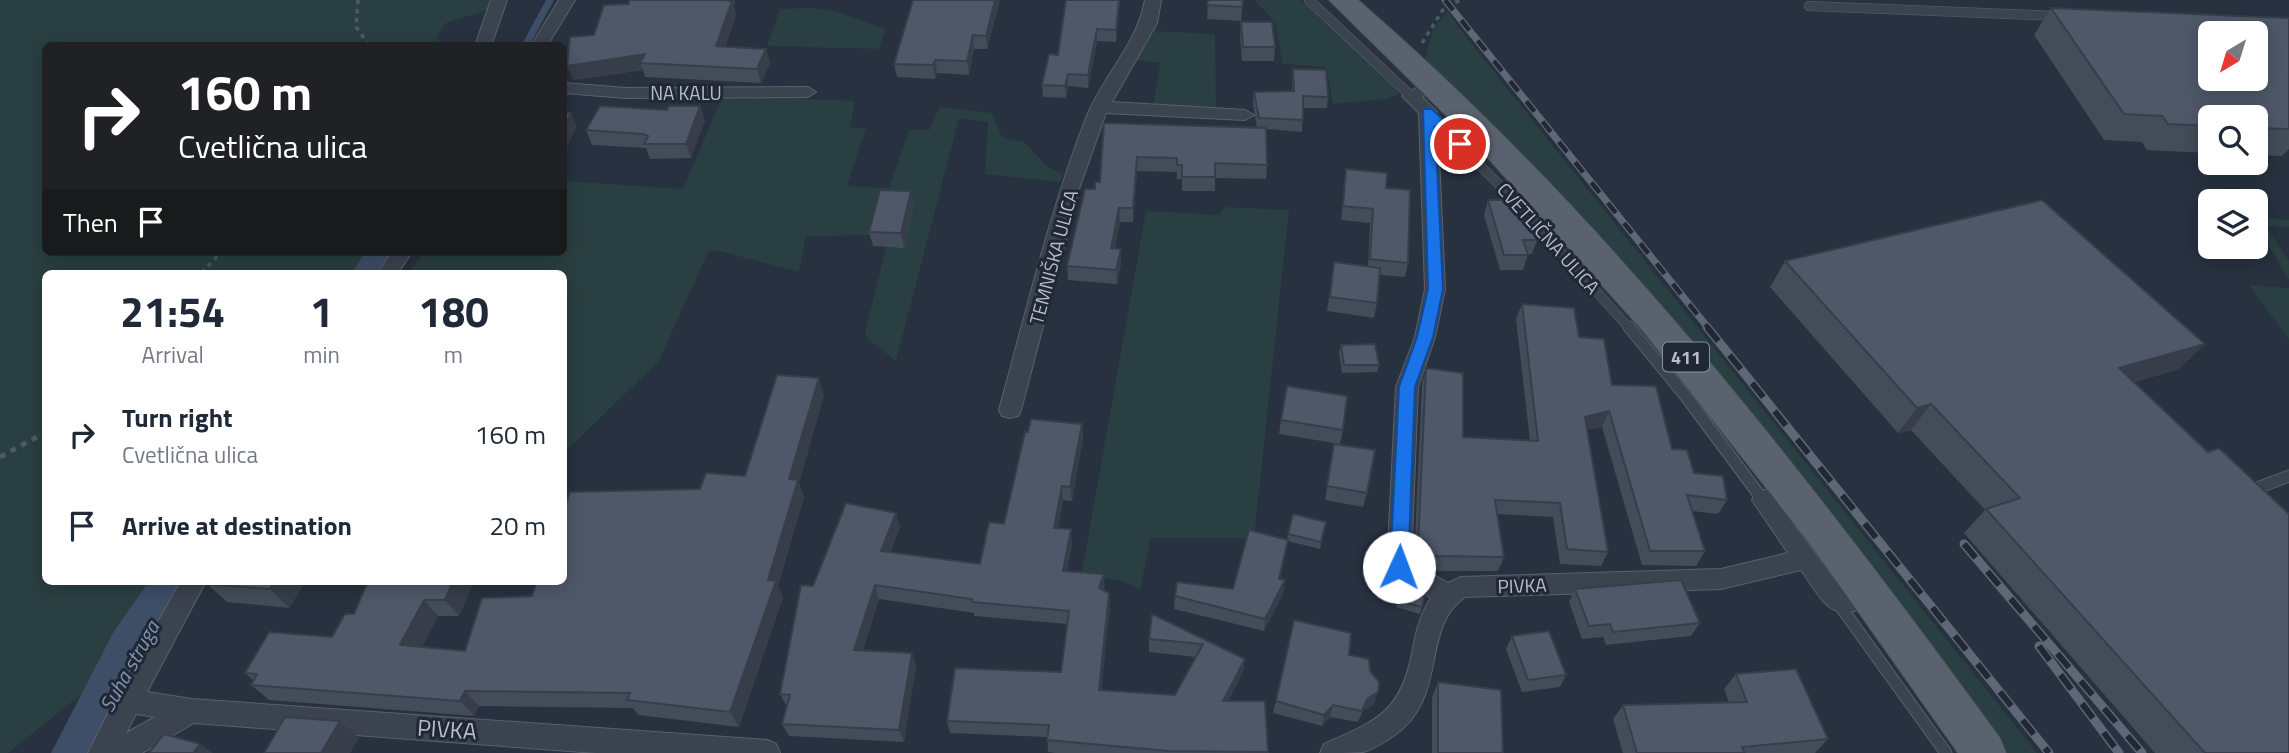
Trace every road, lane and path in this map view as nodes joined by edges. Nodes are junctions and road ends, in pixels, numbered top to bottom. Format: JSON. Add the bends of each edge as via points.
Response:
{"nodes":[{"id":1,"x":358,"y":0,"type":"edge"},
{"id":2,"x":499,"y":0,"type":"edge"},
{"id":3,"x":567,"y":0,"type":"edge"},
{"id":4,"x":1153,"y":0,"type":"edge"},
{"id":5,"x":1309,"y":0,"type":"edge"},
{"id":6,"x":1342,"y":0,"type":"edge"},
{"id":7,"x":1460,"y":0,"type":"edge"},
{"id":8,"x":1809,"y":6,"type":"dead end"},
{"id":9,"x":2070,"y":16,"type":"edge"},
{"id":10,"x":367,"y":42,"type":"edge"},
{"id":11,"x":484,"y":42,"type":"edge"},
{"id":12,"x":541,"y":42,"type":"edge"},
{"id":13,"x":567,"y":88,"type":"edge"},
{"id":14,"x":1421,"y":90,"type":"junction"},
{"id":15,"x":808,"y":92,"type":"dead end"},
{"id":16,"x":1102,"y":107,"type":"junction"},
{"id":17,"x":1245,"y":116,"type":"dead end"},
{"id":18,"x":217,"y":256,"type":"edge"},
{"id":19,"x":205,"y":270,"type":"edge"},
{"id":20,"x":1010,"y":410,"type":"dead end"},
{"id":21,"x":42,"y":434,"type":"edge"},
{"id":22,"x":0,"y":457,"type":"edge"},
{"id":23,"x":2289,"y":476,"type":"edge"},
{"id":24,"x":1779,"y":496,"type":"junction"},
{"id":25,"x":2231,"y":498,"type":"edge"},
{"id":26,"x":1805,"y":559,"type":"junction"},
{"id":27,"x":192,"y":585,"type":"edge"},
{"id":28,"x":1446,"y":594,"type":"junction"},
{"id":29,"x":1872,"y":596,"type":"junction"},
{"id":30,"x":1838,"y":603,"type":"junction"},
{"id":31,"x":127,"y":701,"type":"junction"},
{"id":32,"x":192,"y":710,"type":"junction"},
{"id":33,"x":101,"y":753,"type":"edge"},
{"id":34,"x":123,"y":753,"type":"edge"},
{"id":35,"x":767,"y":753,"type":"edge"},
{"id":36,"x":1333,"y":753,"type":"edge"},
{"id":37,"x":1946,"y":753,"type":"edge"},
{"id":38,"x":1984,"y":753,"type":"edge"}],
"edges":[{"from":1,"to":10,"type":"path","via":[[356,27]]},
{"from":2,"to":11,"type":"street"},
{"from":3,"to":12,"type":"street"},
{"from":4,"to":16,"type":"street","name":"TEMNIŠKA ULICA","via":[[1149,23]]},
{"from":5,"to":14,"type":"lane"},
{"from":6,"to":14,"type":"main road","number":"411"},
{"from":7,"to":14,"type":"path","via":[[1444,8],[1425,34]]},
{"from":8,"to":9,"type":"lane"},
{"from":13,"to":15,"type":"street","name":"NA KALU","via":[[626,93]]},
{"from":14,"to":24,"type":"main road","number":"411","via":[[1466,115],[1680,349]]},
{"from":14,"to":28,"type":"street","via":[[1435,289],[1425,337],[1407,387],[1399,567]]},
{"from":16,"to":17,"type":"street"},
{"from":16,"to":20,"type":"street","name":"TEMNIŠKA ULICA","via":[[1070,189]]},
{"from":18,"to":19,"type":"path"},
{"from":21,"to":22,"type":"path"},
{"from":23,"to":25,"type":"lane"},
{"from":24,"to":26,"type":"street"},
{"from":24,"to":29,"type":"main road","number":"411"},
{"from":26,"to":28,"type":"street","name":"PIVKA","via":[[1721,579],[1461,587]]},
{"from":26,"to":30,"type":"street"},
{"from":27,"to":31,"type":"street"},
{"from":28,"to":36,"type":"street","via":[[1437,609],[1409,703],[1390,722]]},
{"from":29,"to":30,"type":"street"},
{"from":29,"to":38,"type":"main road","number":"411"},
{"from":30,"to":37,"type":"lane"},
{"from":31,"to":32,"type":"street","name":"PIVKA"},
{"from":31,"to":33,"type":"street"},
{"from":32,"to":34,"type":"street","via":[[137,740]]},
{"from":32,"to":35,"type":"street","name":"PIVKA"}]}
